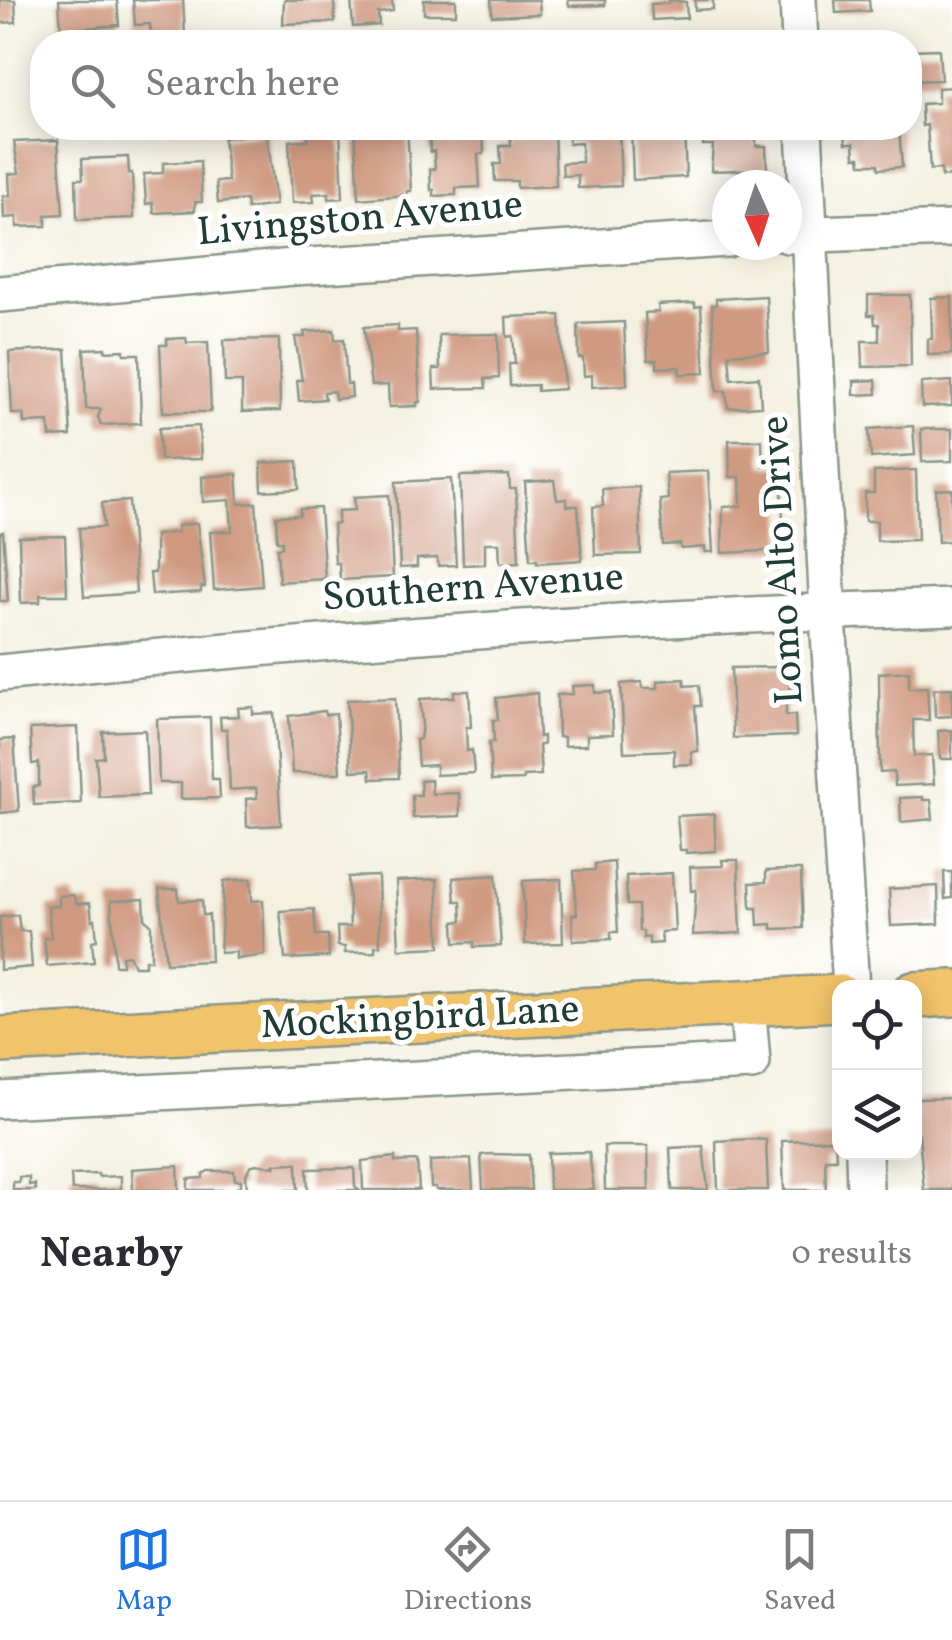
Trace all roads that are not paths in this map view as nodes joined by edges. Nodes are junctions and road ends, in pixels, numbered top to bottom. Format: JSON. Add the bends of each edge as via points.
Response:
{"nodes":[{"id":1,"x":798,"y":0,"type":"edge"},
{"id":2,"x":799,"y":30,"type":"edge"},
{"id":3,"x":803,"y":140,"type":"edge"},
{"id":4,"x":802,"y":170,"type":"edge"},
{"id":5,"x":952,"y":229,"type":"edge"},
{"id":6,"x":802,"y":235,"type":"edge"},
{"id":7,"x":712,"y":239,"type":"edge"},
{"id":8,"x":800,"y":260,"type":"edge"},
{"id":9,"x":0,"y":294,"type":"edge"},
{"id":10,"x":952,"y":608,"type":"edge"},
{"id":11,"x":828,"y":610,"type":"junction"},
{"id":12,"x":0,"y":673,"type":"edge"},
{"id":13,"x":851,"y":980,"type":"edge"},
{"id":14,"x":952,"y":994,"type":"edge"},
{"id":15,"x":922,"y":996,"type":"edge"},
{"id":16,"x":832,"y":998,"type":"edge"},
{"id":17,"x":748,"y":1002,"type":"junction"},
{"id":18,"x":0,"y":1040,"type":"edge"},
{"id":19,"x":0,"y":1100,"type":"edge"},
{"id":20,"x":864,"y":1160,"type":"edge"},
{"id":21,"x":866,"y":1190,"type":"edge"}],
"edges":[{"from":1,"to":2,"type":"street"},
{"from":3,"to":4,"type":"street","name":"Lomo Alto Drive"},
{"from":5,"to":6,"type":"street"},
{"from":7,"to":9,"type":"street","name":"Livingston Avenue"},
{"from":8,"to":11,"type":"street","name":"Lomo Alto Drive"},
{"from":10,"to":11,"type":"street","name":"Southern Avenue"},
{"from":11,"to":12,"type":"street","name":"Southern Avenue","via":[[406,634]]},
{"from":11,"to":13,"type":"street","name":"Lomo Alto Drive"},
{"from":14,"to":15,"type":"main road"},
{"from":16,"to":17,"type":"main road","name":"Mockingbird Lane"},
{"from":17,"to":18,"type":"main road","name":"Mockingbird Lane"},
{"from":17,"to":19,"type":"street","via":[[752,1062]]},
{"from":20,"to":21,"type":"street"}]}
